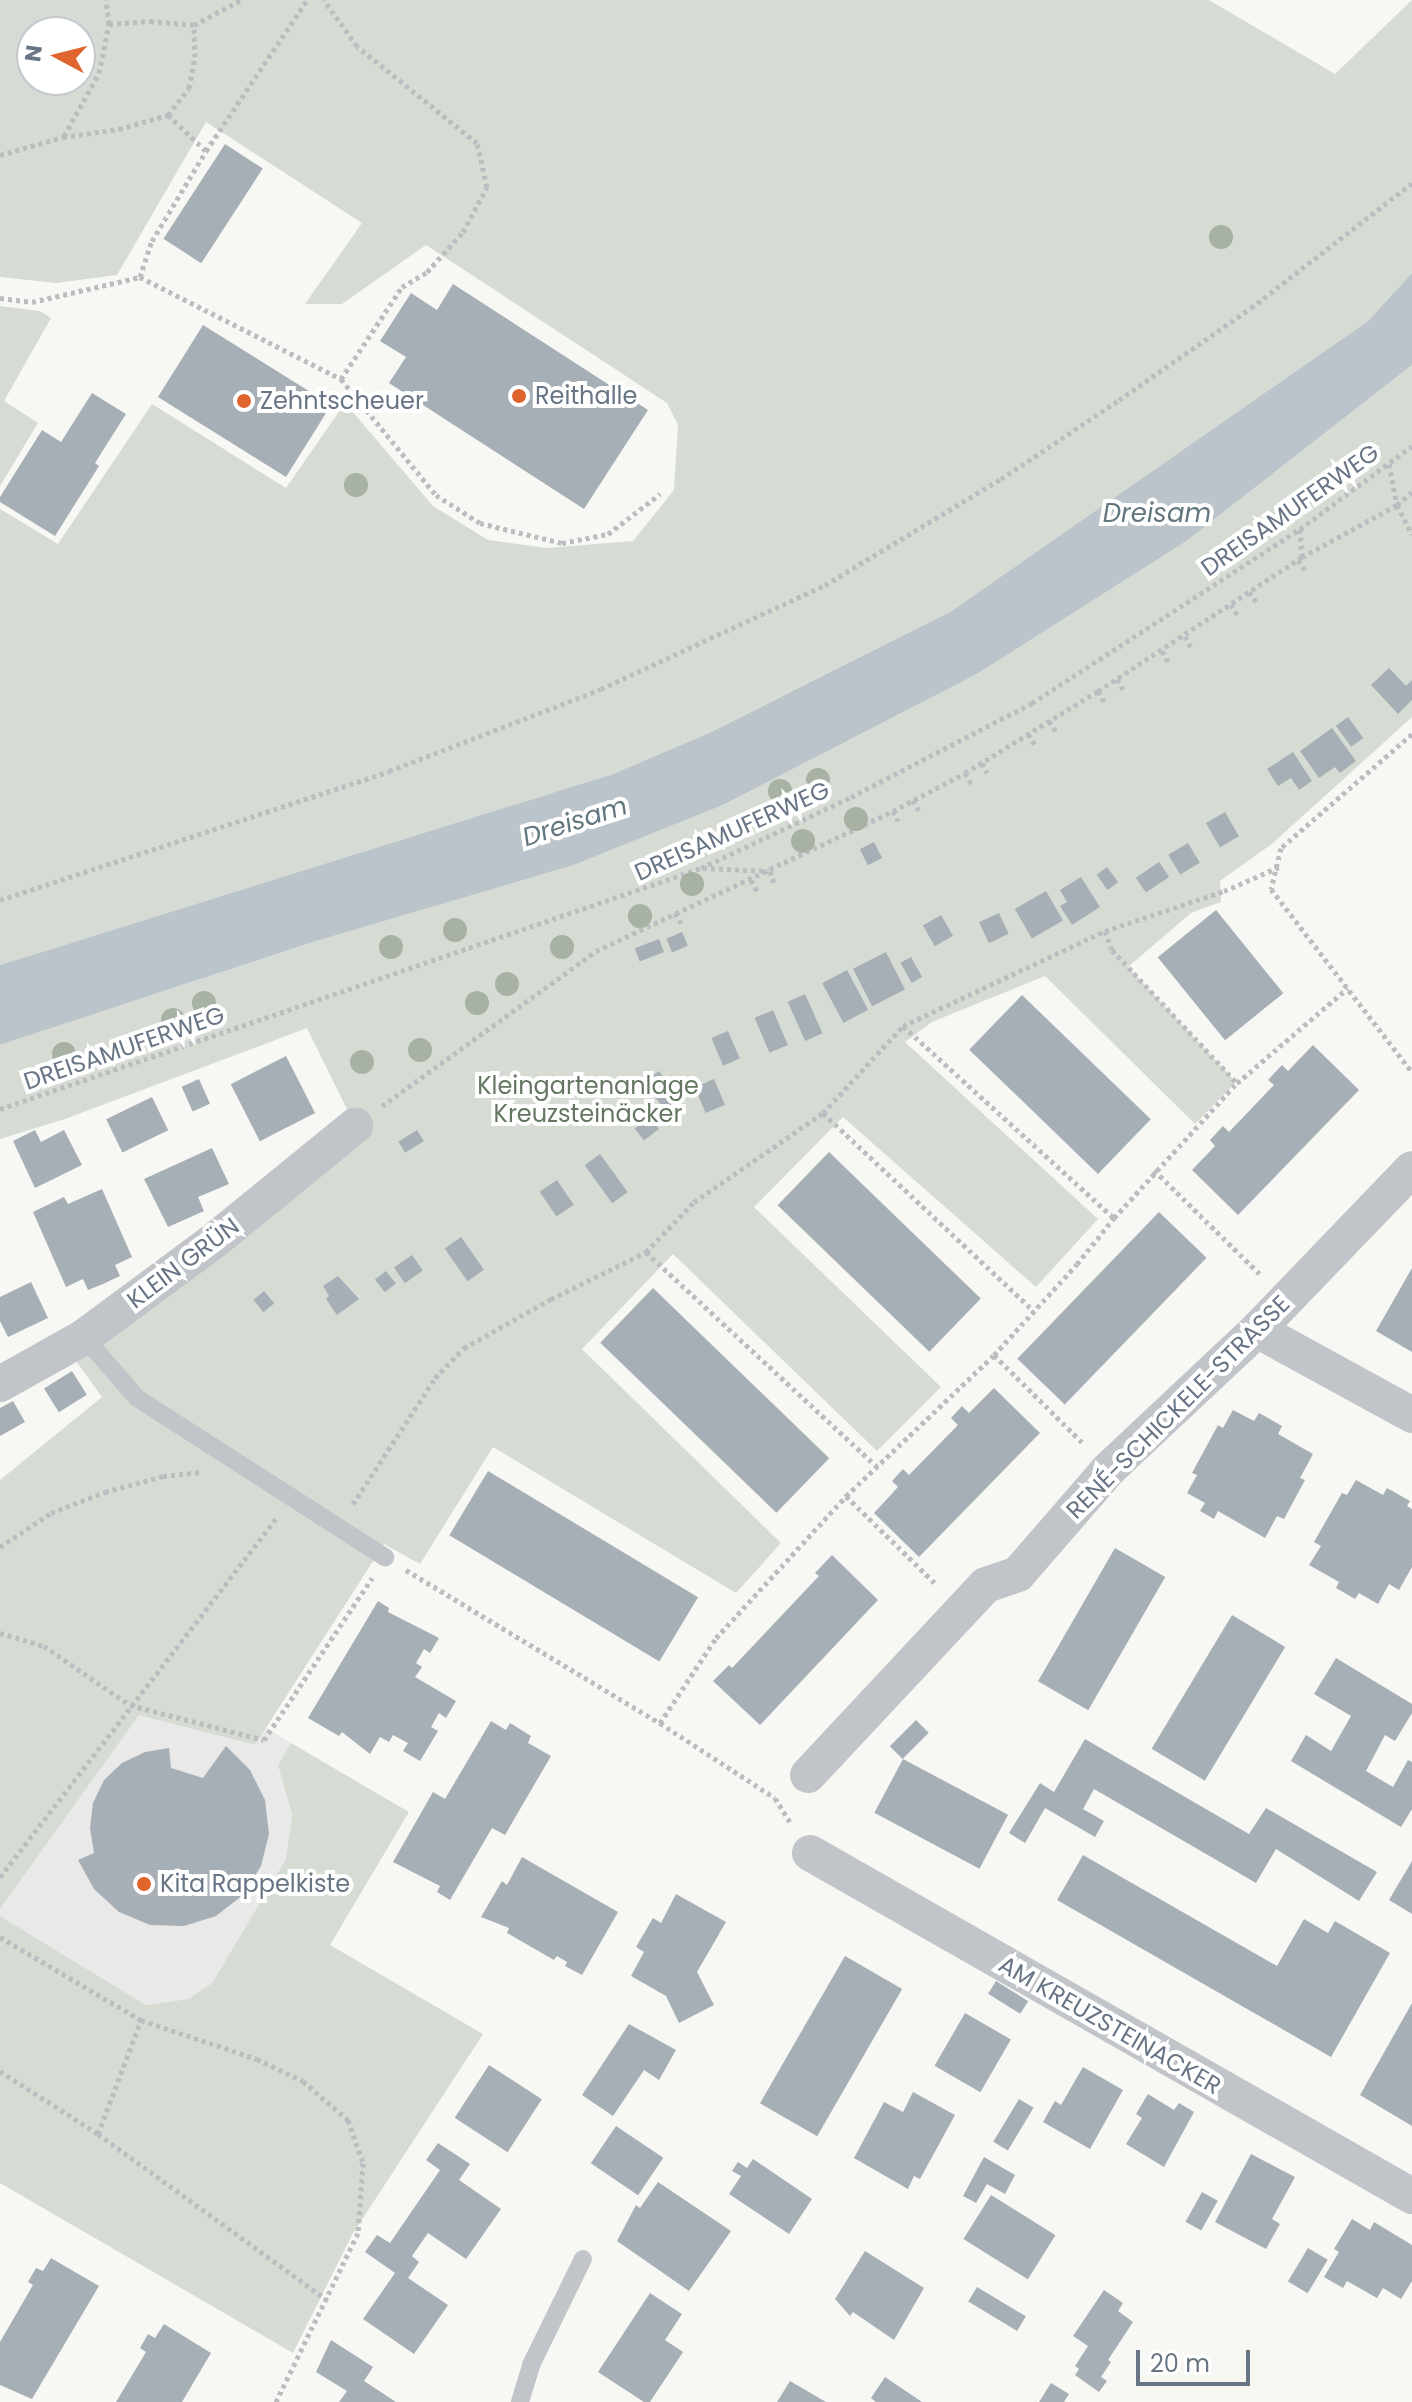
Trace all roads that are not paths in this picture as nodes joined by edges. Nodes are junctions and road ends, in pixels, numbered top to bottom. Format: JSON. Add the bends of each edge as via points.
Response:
{"nodes":[{"id":1,"x":355,"y":1126,"type":"road end"},
{"id":2,"x":1412,"y":1169,"type":"edge"},
{"id":3,"x":1257,"y":1330,"type":"junction"},
{"id":4,"x":84,"y":1337,"type":"junction"},
{"id":5,"x":0,"y":1384,"type":"edge"},
{"id":6,"x":1412,"y":1415,"type":"edge"},
{"id":7,"x":385,"y":1557,"type":"road end"},
{"id":8,"x":808,"y":1775,"type":"dead end"},
{"id":9,"x":810,"y":1853,"type":"road end"},
{"id":10,"x":1412,"y":2196,"type":"edge"},
{"id":11,"x":583,"y":2259,"type":"dead end"},
{"id":12,"x":520,"y":2402,"type":"edge"}],
"edges":[{"from":1,"to":4,"type":"street","name":"KLEIN GRÜN"},
{"from":2,"to":3,"type":"street","name":"RENÉ-SCHICKELE-STRASSE"},
{"from":3,"to":6,"type":"street"},
{"from":3,"to":8,"type":"street","name":"RENÉ-SCHICKELE-STRASSE","via":[[1109,1469],[1018,1574],[986,1585]]},
{"from":4,"to":5,"type":"street","name":"KLEIN GRÜN"},
{"from":4,"to":7,"type":"lane","via":[[137,1398]]},
{"from":9,"to":10,"type":"street","name":"AM KREUZSTEINACKER"},
{"from":11,"to":12,"type":"lane","via":[[531,2365]]}]}
